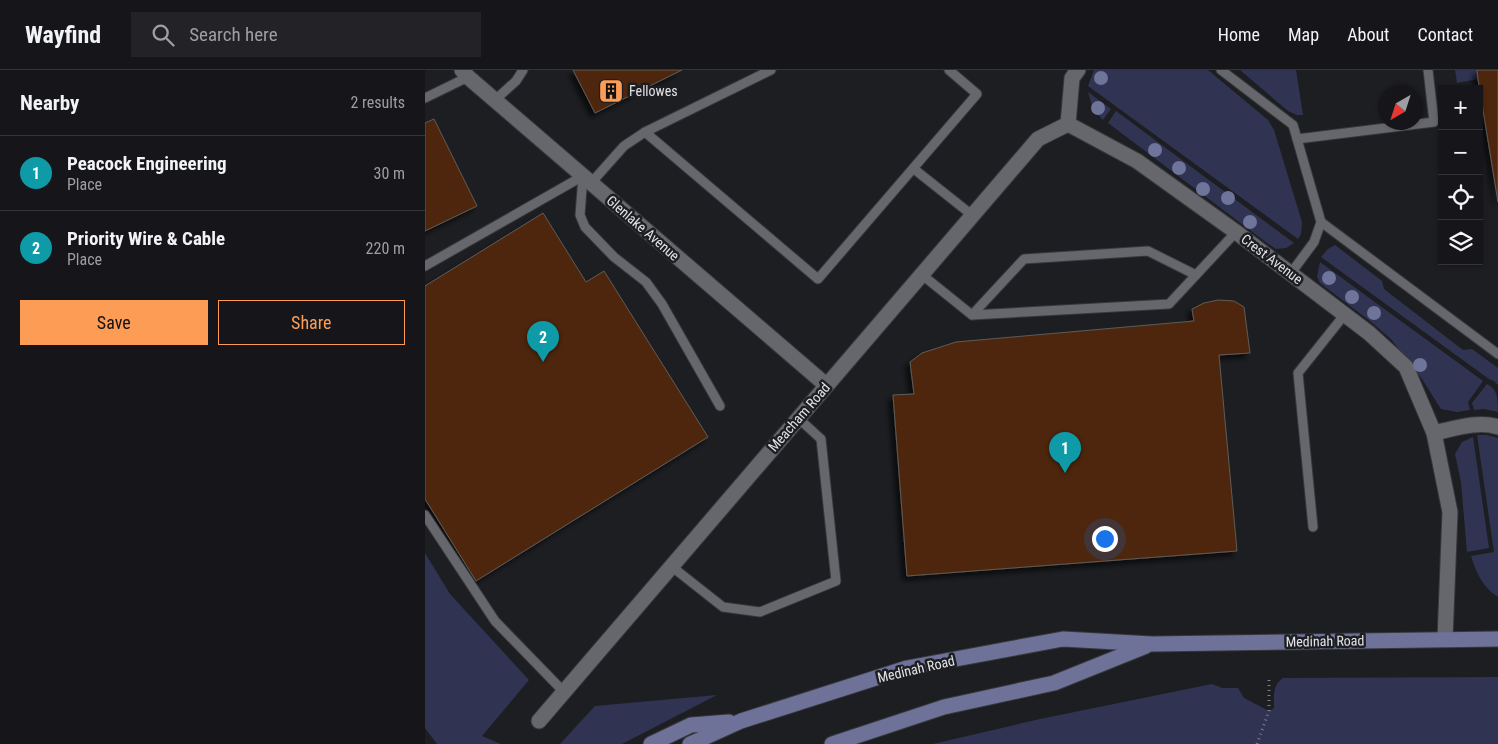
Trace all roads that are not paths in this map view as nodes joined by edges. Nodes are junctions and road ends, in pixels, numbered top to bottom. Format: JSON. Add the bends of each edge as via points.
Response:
{"nodes":[{"id":1,"x":523,"y":70,"type":"edge"},
{"id":2,"x":771,"y":70,"type":"edge"},
{"id":3,"x":949,"y":70,"type":"edge"},
{"id":4,"x":1078,"y":70,"type":"edge"},
{"id":5,"x":1221,"y":70,"type":"edge"},
{"id":6,"x":1428,"y":70,"type":"edge"},
{"id":7,"x":465,"y":74,"type":"edge"},
{"id":8,"x":425,"y":98,"type":"edge"},
{"id":9,"x":495,"y":100,"type":"junction"},
{"id":10,"x":1068,"y":124,"type":"junction"},
{"id":11,"x":645,"y":132,"type":"junction"},
{"id":12,"x":1297,"y":139,"type":"junction"},
{"id":13,"x":914,"y":169,"type":"junction"},
{"id":14,"x":587,"y":180,"type":"junction"},
{"id":15,"x":972,"y":215,"type":"junction"},
{"id":16,"x":1321,"y":222,"type":"junction"},
{"id":17,"x":1236,"y":232,"type":"junction"},
{"id":18,"x":425,"y":266,"type":"edge"},
{"id":19,"x":1291,"y":273,"type":"junction"},
{"id":20,"x":921,"y":274,"type":"junction"},
{"id":21,"x":1195,"y":275,"type":"junction"},
{"id":22,"x":972,"y":314,"type":"junction"},
{"id":23,"x":1345,"y":314,"type":"junction"},
{"id":24,"x":1498,"y":354,"type":"edge"},
{"id":25,"x":826,"y":385,"type":"junction"},
{"id":26,"x":720,"y":406,"type":"dead end"},
{"id":27,"x":798,"y":418,"type":"junction"},
{"id":28,"x":1498,"y":427,"type":"edge"},
{"id":29,"x":1434,"y":433,"type":"junction"},
{"id":30,"x":425,"y":515,"type":"edge"},
{"id":31,"x":1313,"y":527,"type":"dead end"},
{"id":32,"x":671,"y":566,"type":"junction"},
{"id":33,"x":1445,"y":639,"type":"junction"},
{"id":34,"x":1498,"y":639,"type":"edge"},
{"id":35,"x":1152,"y":644,"type":"junction"},
{"id":36,"x":563,"y":692,"type":"junction"},
{"id":37,"x":539,"y":721,"type":"dead end"},
{"id":38,"x":741,"y":721,"type":"junction"},
{"id":39,"x":651,"y":744,"type":"edge"},
{"id":40,"x":690,"y":744,"type":"edge"},
{"id":41,"x":832,"y":744,"type":"edge"}],
"edges":[{"from":1,"to":9,"type":"lane"},
{"from":2,"to":11,"type":"lane"},
{"from":3,"to":13,"type":"lane","via":[[977,94]]},
{"from":4,"to":10,"type":"street","via":[[1073,78]]},
{"from":5,"to":12,"type":"lane","via":[[1293,125]]},
{"from":6,"to":12,"type":"lane","via":[[1435,122]]},
{"from":7,"to":8,"type":"lane"},
{"from":7,"to":9,"type":"street","name":"Glenlake Avenue"},
{"from":9,"to":14,"type":"street","name":"Glenlake Avenue"},
{"from":10,"to":15,"type":"street","name":"Meacham Road","via":[[1038,139]]},
{"from":10,"to":17,"type":"street","name":"Crest Avenue","via":[[1137,161]]},
{"from":11,"to":13,"type":"lane","via":[[818,280]]},
{"from":11,"to":14,"type":"lane","via":[[624,146]]},
{"from":12,"to":16,"type":"lane"},
{"from":13,"to":15,"type":"lane"},
{"from":14,"to":18,"type":"lane"},
{"from":14,"to":25,"type":"street","name":"Glenlake Avenue"},
{"from":14,"to":26,"type":"lane","via":[[580,215],[585,227],[613,258],[646,282]]},
{"from":15,"to":20,"type":"street","name":"Meacham Road"},
{"from":16,"to":19,"type":"lane","via":[[1314,242]]},
{"from":16,"to":24,"type":"lane"},
{"from":17,"to":19,"type":"street","name":"Crest Avenue"},
{"from":17,"to":21,"type":"lane"},
{"from":19,"to":23,"type":"street","name":"Crest Avenue"},
{"from":20,"to":22,"type":"lane"},
{"from":20,"to":25,"type":"street","name":"Meacham Road"},
{"from":21,"to":22,"type":"lane","via":[[1169,304]]},
{"from":21,"to":22,"type":"lane","via":[[1149,251],[1024,259]]},
{"from":23,"to":29,"type":"street","name":"Crest Avenue","via":[[1406,367]]},
{"from":23,"to":31,"type":"lane","via":[[1298,373]]},
{"from":25,"to":27,"type":"street","name":"Meacham Road"},
{"from":27,"to":32,"type":"street","name":"Meacham Road"},
{"from":27,"to":32,"type":"lane","via":[[821,439],[836,582],[760,612],[723,606]]},
{"from":28,"to":29,"type":"street","via":[[1474,425]]},
{"from":29,"to":33,"type":"street","name":"Crest Avenue","via":[[1450,512]]},
{"from":30,"to":36,"type":"lane","via":[[495,621]]},
{"from":32,"to":36,"type":"street","name":"Meacham Road"},
{"from":33,"to":34,"type":"main road","name":"Medinah Road"},
{"from":33,"to":35,"type":"main road","name":"Medinah Road"},
{"from":35,"to":38,"type":"main road","name":"Medinah Road","via":[[1063,639],[907,668]]},
{"from":35,"to":41,"type":"main road","name":"Medinah Road","via":[[1054,683],[944,707]]},
{"from":36,"to":37,"type":"street","name":"Meacham Road"},
{"from":38,"to":39,"type":"main road","via":[[691,725]]},
{"from":38,"to":40,"type":"main road","name":"Medinah Road"}]}
